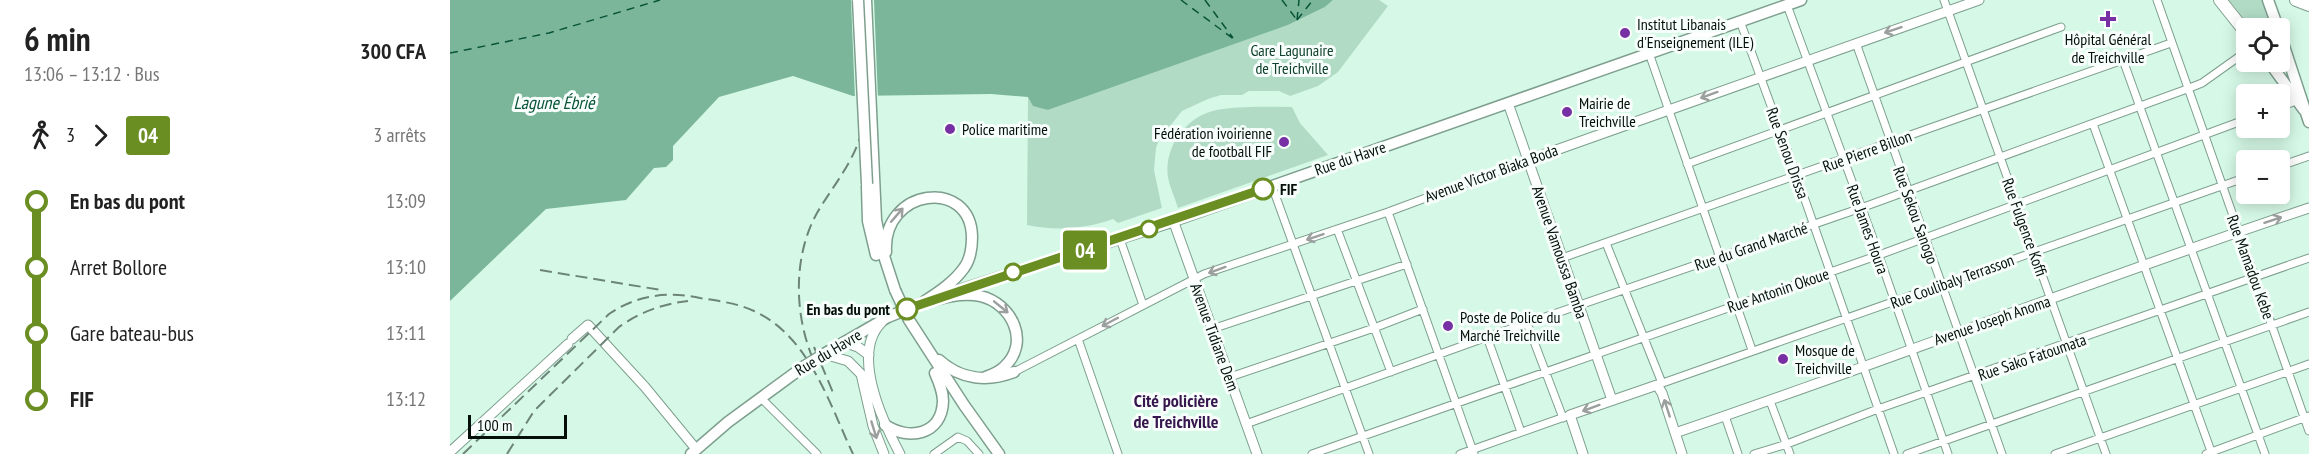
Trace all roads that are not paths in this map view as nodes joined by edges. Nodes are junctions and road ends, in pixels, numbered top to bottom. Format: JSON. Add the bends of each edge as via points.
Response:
{"nodes":[{"id":1,"x":858,"y":0,"type":"edge"},
{"id":2,"x":866,"y":0,"type":"edge"},
{"id":3,"x":1801,"y":0,"type":"edge"},
{"id":4,"x":1944,"y":0,"type":"edge"},
{"id":5,"x":1979,"y":0,"type":"edge"},
{"id":6,"x":2157,"y":0,"type":"edge"},
{"id":7,"x":2220,"y":0,"type":"edge"},
{"id":8,"x":2268,"y":0,"type":"edge"},
{"id":9,"x":2296,"y":0,"type":"edge"},
{"id":10,"x":1787,"y":5,"type":"junction"},
{"id":11,"x":2309,"y":5,"type":"edge"},
{"id":12,"x":1948,"y":11,"type":"junction"},
{"id":13,"x":2274,"y":18,"type":"edge"},
{"id":14,"x":2236,"y":20,"type":"edge"},
{"id":15,"x":1740,"y":21,"type":"junction"},
{"id":16,"x":2061,"y":27,"type":"dead end"},
{"id":17,"x":1856,"y":43,"type":"junction"},
{"id":18,"x":2171,"y":43,"type":"junction"},
{"id":19,"x":1649,"y":53,"type":"junction"},
{"id":20,"x":2236,"y":59,"type":"edge"},
{"id":21,"x":1807,"y":60,"type":"junction"},
{"id":22,"x":2123,"y":60,"type":"junction"},
{"id":23,"x":1965,"y":63,"type":"junction"},
{"id":24,"x":2290,"y":65,"type":"edge"},
{"id":25,"x":2277,"y":72,"type":"edge"},
{"id":26,"x":1760,"y":77,"type":"junction"},
{"id":27,"x":2286,"y":84,"type":"edge"},
{"id":28,"x":2187,"y":89,"type":"junction"},
{"id":29,"x":2290,"y":91,"type":"edge"},
{"id":30,"x":1874,"y":95,"type":"junction"},
{"id":31,"x":2296,"y":101,"type":"junction"},
{"id":32,"x":1508,"y":103,"type":"junction"},
{"id":33,"x":2290,"y":103,"type":"edge"},
{"id":34,"x":2140,"y":106,"type":"junction"},
{"id":35,"x":1669,"y":109,"type":"junction"},
{"id":36,"x":1982,"y":110,"type":"junction"},
{"id":37,"x":1826,"y":112,"type":"junction"},
{"id":38,"x":2307,"y":117,"type":"edge"},
{"id":39,"x":2236,"y":123,"type":"edge"},
{"id":40,"x":2093,"y":124,"type":"junction"},
{"id":41,"x":1778,"y":130,"type":"junction"},
{"id":42,"x":2203,"y":136,"type":"junction"},
{"id":43,"x":1890,"y":142,"type":"junction"},
{"id":44,"x":2155,"y":153,"type":"junction"},
{"id":45,"x":2309,"y":156,"type":"edge"},
{"id":46,"x":2000,"y":158,"type":"junction"},
{"id":47,"x":1528,"y":160,"type":"junction"},
{"id":48,"x":1843,"y":160,"type":"junction"},
{"id":49,"x":2290,"y":163,"type":"edge"},
{"id":50,"x":1687,"y":164,"type":"junction"},
{"id":51,"x":2109,"y":170,"type":"junction"},
{"id":52,"x":1797,"y":177,"type":"junction"},
{"id":53,"x":2236,"y":181,"type":"edge"},
{"id":54,"x":870,"y":184,"type":"junction"},
{"id":55,"x":1272,"y":186,"type":"junction"},
{"id":56,"x":2223,"y":186,"type":"junction"},
{"id":57,"x":1907,"y":191,"type":"junction"},
{"id":58,"x":2174,"y":203,"type":"junction"},
{"id":59,"x":2018,"y":204,"type":"junction"},
{"id":60,"x":1861,"y":208,"type":"junction"},
{"id":61,"x":2309,"y":208,"type":"edge"},
{"id":62,"x":1703,"y":210,"type":"junction"},
{"id":63,"x":1388,"y":212,"type":"junction"},
{"id":64,"x":1173,"y":220,"type":"junction"},
{"id":65,"x":2127,"y":220,"type":"junction"},
{"id":66,"x":1814,"y":224,"type":"junction"},
{"id":67,"x":1337,"y":229,"type":"junction"},
{"id":68,"x":2237,"y":232,"type":"junction"},
{"id":69,"x":1120,"y":238,"type":"junction"},
{"id":70,"x":1924,"y":238,"type":"junction"},
{"id":71,"x":1606,"y":243,"type":"junction"},
{"id":72,"x":1293,"y":244,"type":"junction"},
{"id":73,"x":2192,"y":248,"type":"junction"},
{"id":74,"x":2034,"y":252,"type":"junction"},
{"id":75,"x":1879,"y":255,"type":"junction"},
{"id":76,"x":1720,"y":257,"type":"junction"},
{"id":77,"x":1562,"y":258,"type":"junction"},
{"id":78,"x":2309,"y":258,"type":"edge"},
{"id":79,"x":1407,"y":264,"type":"junction"},
{"id":80,"x":2144,"y":266,"type":"junction"},
{"id":81,"x":888,"y":270,"type":"junction"},
{"id":82,"x":1829,"y":272,"type":"junction"},
{"id":83,"x":2254,"y":278,"type":"junction"},
{"id":84,"x":1194,"y":279,"type":"junction"},
{"id":85,"x":1357,"y":281,"type":"junction"},
{"id":86,"x":1941,"y":285,"type":"junction"},
{"id":87,"x":1624,"y":290,"type":"junction"},
{"id":88,"x":893,"y":291,"type":"junction"},
{"id":89,"x":2209,"y":294,"type":"junction"},
{"id":90,"x":1312,"y":297,"type":"junction"},
{"id":91,"x":2052,"y":299,"type":"junction"},
{"id":92,"x":925,"y":301,"type":"junction"},
{"id":93,"x":1894,"y":302,"type":"junction"},
{"id":94,"x":1737,"y":304,"type":"junction"},
{"id":95,"x":1143,"y":305,"type":"junction"},
{"id":96,"x":1579,"y":305,"type":"junction"},
{"id":97,"x":1423,"y":309,"type":"junction"},
{"id":98,"x":2161,"y":310,"type":"junction"},
{"id":99,"x":2309,"y":312,"type":"edge"},
{"id":100,"x":888,"y":317,"type":"junction"},
{"id":101,"x":1848,"y":318,"type":"junction"},
{"id":102,"x":907,"y":321,"type":"junction"},
{"id":103,"x":1527,"y":323,"type":"junction"},
{"id":104,"x":2272,"y":326,"type":"junction"},
{"id":105,"x":1374,"y":328,"type":"junction"},
{"id":106,"x":1212,"y":329,"type":"junction"},
{"id":107,"x":1958,"y":332,"type":"junction"},
{"id":108,"x":1487,"y":337,"type":"junction"},
{"id":109,"x":1644,"y":338,"type":"junction"},
{"id":110,"x":1078,"y":339,"type":"junction"},
{"id":111,"x":843,"y":342,"type":"junction"},
{"id":112,"x":1329,"y":342,"type":"junction"},
{"id":113,"x":2226,"y":342,"type":"junction"},
{"id":114,"x":925,"y":344,"type":"junction"},
{"id":115,"x":2067,"y":344,"type":"junction"},
{"id":116,"x":1911,"y":348,"type":"junction"},
{"id":117,"x":1752,"y":350,"type":"junction"},
{"id":118,"x":1596,"y":353,"type":"junction"},
{"id":119,"x":824,"y":354,"type":"junction"},
{"id":120,"x":869,"y":355,"type":"junction"},
{"id":121,"x":1439,"y":355,"type":"junction"},
{"id":122,"x":2178,"y":359,"type":"junction"},
{"id":123,"x":2309,"y":364,"type":"edge"},
{"id":124,"x":1864,"y":366,"type":"junction"},
{"id":125,"x":1547,"y":371,"type":"junction"},
{"id":126,"x":1014,"y":372,"type":"joint"},
{"id":127,"x":1392,"y":372,"type":"junction"},
{"id":128,"x":2288,"y":372,"type":"junction"},
{"id":129,"x":936,"y":373,"type":"junction"},
{"id":130,"x":1230,"y":376,"type":"junction"},
{"id":131,"x":1974,"y":377,"type":"junction"},
{"id":132,"x":983,"y":378,"type":"junction"},
{"id":133,"x":1659,"y":384,"type":"junction"},
{"id":134,"x":1504,"y":387,"type":"junction"},
{"id":135,"x":2242,"y":388,"type":"junction"},
{"id":136,"x":1346,"y":389,"type":"junction"},
{"id":137,"x":2083,"y":392,"type":"junction"},
{"id":138,"x":1927,"y":393,"type":"junction"},
{"id":139,"x":761,"y":398,"type":"junction"},
{"id":140,"x":1612,"y":400,"type":"junction"},
{"id":141,"x":1770,"y":401,"type":"junction"},
{"id":142,"x":1455,"y":405,"type":"junction"},
{"id":143,"x":2194,"y":405,"type":"junction"},
{"id":144,"x":1878,"y":409,"type":"junction"},
{"id":145,"x":1567,"y":416,"type":"junction"},
{"id":146,"x":1725,"y":416,"type":"junction"},
{"id":147,"x":2307,"y":417,"type":"edge"},
{"id":148,"x":1246,"y":424,"type":"junction"},
{"id":149,"x":1992,"y":424,"type":"junction"},
{"id":150,"x":885,"y":425,"type":"junction"},
{"id":151,"x":2309,"y":431,"type":"edge"},
{"id":152,"x":1521,"y":432,"type":"junction"},
{"id":153,"x":1675,"y":433,"type":"junction"},
{"id":154,"x":2258,"y":435,"type":"junction"},
{"id":155,"x":1363,"y":436,"type":"junction"},
{"id":156,"x":2100,"y":438,"type":"junction"},
{"id":157,"x":1944,"y":441,"type":"junction"},
{"id":158,"x":1787,"y":444,"type":"junction"},
{"id":159,"x":450,"y":452,"type":"edge"},
{"id":160,"x":693,"y":452,"type":"edge"},
{"id":161,"x":1473,"y":452,"type":"edge"},
{"id":162,"x":2209,"y":453,"type":"edge"},
{"id":163,"x":816,"y":454,"type":"edge"},
{"id":164,"x":884,"y":454,"type":"edge"},
{"id":165,"x":900,"y":454,"type":"edge"},
{"id":166,"x":934,"y":454,"type":"edge"},
{"id":167,"x":979,"y":454,"type":"edge"},
{"id":168,"x":991,"y":454,"type":"edge"},
{"id":169,"x":999,"y":454,"type":"edge"},
{"id":170,"x":1118,"y":454,"type":"edge"},
{"id":171,"x":1257,"y":454,"type":"edge"},
{"id":172,"x":1312,"y":454,"type":"edge"},
{"id":173,"x":1369,"y":454,"type":"edge"},
{"id":174,"x":1460,"y":454,"type":"edge"},
{"id":175,"x":1583,"y":454,"type":"edge"},
{"id":176,"x":1682,"y":454,"type":"edge"},
{"id":177,"x":1738,"y":454,"type":"edge"},
{"id":178,"x":1754,"y":454,"type":"edge"},
{"id":179,"x":1790,"y":454,"type":"edge"},
{"id":180,"x":1894,"y":454,"type":"edge"},
{"id":181,"x":1907,"y":454,"type":"edge"},
{"id":182,"x":1948,"y":454,"type":"edge"},
{"id":183,"x":2002,"y":454,"type":"edge"},
{"id":184,"x":2055,"y":454,"type":"edge"},
{"id":185,"x":2106,"y":454,"type":"edge"},
{"id":186,"x":2265,"y":454,"type":"edge"}],
"edges":[{"from":1,"to":54,"type":"main road","bridge":true},
{"from":2,"to":54,"type":"main road"},
{"from":3,"to":10,"type":"main road","name":"Rue du Havre"},
{"from":4,"to":12,"type":"street","name":"Rue Fulgence Koffi"},
{"from":5,"to":12,"type":"street","name":"Avenue Victor Biaka Boda"},
{"from":6,"to":18,"type":"street","name":"Rue Mamadou Kebe"},
{"from":7,"to":14,"type":"highway"},
{"from":8,"to":13,"type":"main road"},
{"from":9,"to":11,"type":"highway"},
{"from":10,"to":15,"type":"main road","name":"Rue du Havre"},
{"from":10,"to":21,"type":"street","name":"Rue James Houra"},
{"from":12,"to":17,"type":"street","name":"Avenue Victor Biaka Boda","one_way":true},
{"from":12,"to":23,"type":"street","name":"Rue Fulgence Koffi"},
{"from":15,"to":19,"type":"main road","name":"Rue du Havre"},
{"from":15,"to":26,"type":"street","name":"Rue Senou Drissa"},
{"from":16,"to":23,"type":"street"},
{"from":17,"to":21,"type":"street","name":"Avenue Victor Biaka Boda"},
{"from":17,"to":30,"type":"street","name":"Rue Sekou Sanogo"},
{"from":18,"to":22,"type":"street","name":"Rue Pierre Billon"},
{"from":18,"to":28,"type":"street","name":"Rue Mamadou Kebe"},
{"from":19,"to":32,"type":"main road","name":"Rue du Havre"},
{"from":19,"to":35,"type":"street"},
{"from":20,"to":28,"type":"street","name":"Rue du Grand Marché"},
{"from":21,"to":26,"type":"street","name":"Avenue Victor Biaka Boda"},
{"from":21,"to":37,"type":"street","name":"Rue James Houra"},
{"from":22,"to":34,"type":"street"},
{"from":22,"to":36,"type":"street","name":"Rue Pierre Billon"},
{"from":23,"to":30,"type":"street"},
{"from":23,"to":36,"type":"street","name":"Rue Fulgence Koffi"},
{"from":24,"to":38,"type":"main road"},
{"from":25,"to":27,"type":"main road"},
{"from":26,"to":35,"type":"street","name":"Avenue Victor Biaka Boda","one_way":true},
{"from":26,"to":41,"type":"street","name":"Rue Senou Drissa"},
{"from":28,"to":34,"type":"street","name":"Rue du Grand Marché"},
{"from":28,"to":42,"type":"street","name":"Rue Mamadou Kebe"},
{"from":29,"to":31,"type":"main road"},
{"from":30,"to":37,"type":"street"},
{"from":30,"to":43,"type":"street","name":"Rue Sekou Sanogo"},
{"from":31,"to":33,"type":"street"},
{"from":31,"to":38,"type":"main road"},
{"from":32,"to":47,"type":"street","name":"Avenue Vamoussa Bamba"},
{"from":32,"to":55,"type":"main road","name":"Rue du Havre"},
{"from":34,"to":40,"type":"street","name":"Rue du Grand Marché"},
{"from":34,"to":44,"type":"street"},
{"from":35,"to":47,"type":"street","name":"Avenue Victor Biaka Boda"},
{"from":35,"to":50,"type":"street"},
{"from":36,"to":43,"type":"street","name":"Rue Pierre Billon"},
{"from":36,"to":46,"type":"street","name":"Rue Fulgence Koffi"},
{"from":37,"to":41,"type":"street"},
{"from":37,"to":48,"type":"street","name":"Rue James Houra"},
{"from":39,"to":42,"type":"street","name":"Rue Antonin Okoue"},
{"from":40,"to":46,"type":"street","name":"Rue du Grand Marché"},
{"from":40,"to":51,"type":"street"},
{"from":41,"to":50,"type":"street"},
{"from":41,"to":52,"type":"street","name":"Rue Senou Drissa"},
{"from":42,"to":44,"type":"street","name":"Rue Antonin Okoue"},
{"from":42,"to":56,"type":"street","name":"Rue Mamadou Kebe"},
{"from":43,"to":48,"type":"street","name":"Rue Pierre Billon"},
{"from":43,"to":57,"type":"street","name":"Rue Sekou Sanogo"},
{"from":44,"to":51,"type":"street","name":"Rue Antonin Okoue"},
{"from":44,"to":58,"type":"street"},
{"from":45,"to":49,"type":"street"},
{"from":46,"to":57,"type":"street","name":"Rue du Grand Marché"},
{"from":46,"to":59,"type":"street","name":"Rue Fulgence Koffi"},
{"from":47,"to":63,"type":"street","name":"Avenue Victor Biaka Boda"},
{"from":47,"to":77,"type":"street","name":"Avenue Vamoussa Bamba"},
{"from":48,"to":52,"type":"street","name":"Rue Pierre Billon"},
{"from":48,"to":60,"type":"street","name":"Rue James Houra"},
{"from":50,"to":62,"type":"street"},
{"from":51,"to":59,"type":"street","name":"Rue Antonin Okoue"},
{"from":51,"to":65,"type":"street"},
{"from":52,"to":62,"type":"street","name":"Rue Pierre Billon"},
{"from":52,"to":66,"type":"street","name":"Rue Senou Drissa"},
{"from":53,"to":56,"type":"street","name":"Rue Coulibaly Terrasson"},
{"from":54,"to":81,"type":"main road"},
{"from":54,"to":88,"type":"main road","via":[[868,221],[872,240],[884,279]]},
{"from":55,"to":64,"type":"main road","name":"Rue du Havre"},
{"from":55,"to":72,"type":"street"},
{"from":56,"to":58,"type":"street","name":"Rue Coulibaly Terrasson"},
{"from":56,"to":68,"type":"street","name":"Rue Mamadou Kebe"},
{"from":57,"to":60,"type":"street","name":"Rue du Grand Marché"},
{"from":57,"to":70,"type":"street","name":"Rue Sekou Sanogo"},
{"from":58,"to":65,"type":"street","name":"Rue Coulibaly Terrasson"},
{"from":58,"to":73,"type":"street"},
{"from":59,"to":70,"type":"street","name":"Rue Antonin Okoue"},
{"from":59,"to":74,"type":"street","name":"Rue Fulgence Koffi"},
{"from":60,"to":66,"type":"street","name":"Rue du Grand Marché"},
{"from":60,"to":75,"type":"street","name":"Rue James Houra"},
{"from":68,"to":61,"type":"street","name":"Avenue Joseph Anoma","one_way":true},
{"from":62,"to":71,"type":"street","name":"Rue Pierre Billon"},
{"from":62,"to":76,"type":"street"},
{"from":63,"to":67,"type":"street","name":"Avenue Victor Biaka Boda"},
{"from":63,"to":79,"type":"street"},
{"from":64,"to":69,"type":"main road","name":"Rue du Havre"},
{"from":64,"to":84,"type":"street","name":"Avenue Tidiane Dem"},
{"from":65,"to":74,"type":"street","name":"Rue Coulibaly Terrasson"},
{"from":65,"to":80,"type":"street"},
{"from":66,"to":76,"type":"street","name":"Rue du Grand Marché"},
{"from":66,"to":82,"type":"street","name":"Rue Senou Drissa"},
{"from":67,"to":72,"type":"street","name":"Avenue Victor Biaka Boda","one_way":true},
{"from":67,"to":85,"type":"street"},
{"from":68,"to":73,"type":"street","name":"Avenue Joseph Anoma"},
{"from":68,"to":83,"type":"street","name":"Rue Mamadou Kebe"},
{"from":69,"to":92,"type":"main road","name":"Rue du Havre"},
{"from":69,"to":95,"type":"street"},
{"from":70,"to":75,"type":"street","name":"Rue Antonin Okoue"},
{"from":70,"to":86,"type":"street","name":"Rue Sekou Sanogo"},
{"from":71,"to":77,"type":"street","name":"Rue Pierre Billon"},
{"from":71,"to":87,"type":"street"},
{"from":72,"to":84,"type":"street","name":"Avenue Victor Biaka Boda","one_way":true},
{"from":72,"to":90,"type":"street"},
{"from":73,"to":80,"type":"street","name":"Avenue Joseph Anoma"},
{"from":73,"to":89,"type":"street"},
{"from":74,"to":86,"type":"street","name":"Rue Coulibaly Terrasson"},
{"from":74,"to":91,"type":"street","name":"Rue Fulgence Koffi"},
{"from":75,"to":82,"type":"street","name":"Rue Antonin Okoue"},
{"from":75,"to":93,"type":"street","name":"Rue James Houra"},
{"from":76,"to":87,"type":"street","name":"Rue du Grand Marché"},
{"from":76,"to":94,"type":"street"},
{"from":77,"to":96,"type":"street","name":"Avenue Vamoussa Bamba"},
{"from":78,"to":83,"type":"street","name":"Rue Sako Fatoumata"},
{"from":79,"to":85,"type":"street"},
{"from":79,"to":97,"type":"street"},
{"from":80,"to":91,"type":"street","name":"Avenue Joseph Anoma"},
{"from":80,"to":98,"type":"street"},
{"from":81,"to":88,"type":"main road"},
{"from":81,"to":92,"type":"main road","one_way":true,"via":[[889,228],[900,210],[924,198],[956,204],[972,231],[969,257],[957,277]]},
{"from":82,"to":94,"type":"street","name":"Rue Antonin Okoue"},
{"from":82,"to":101,"type":"street","name":"Rue Senou Drissa"},
{"from":83,"to":89,"type":"street","name":"Rue Sako Fatoumata"},
{"from":83,"to":104,"type":"street","name":"Rue Mamadou Kebe"},
{"from":84,"to":95,"type":"street","name":"Avenue Victor Biaka Boda"},
{"from":84,"to":106,"type":"street","name":"Avenue Tidiane Dem"},
{"from":85,"to":90,"type":"street"},
{"from":85,"to":105,"type":"street"},
{"from":86,"to":93,"type":"street","name":"Rue Coulibaly Terrasson"},
{"from":86,"to":107,"type":"street","name":"Rue Sekou Sanogo"},
{"from":87,"to":96,"type":"street","name":"Rue du Grand Marché"},
{"from":87,"to":109,"type":"street"},
{"from":88,"to":102,"type":"main road","bridge":true},
{"from":89,"to":98,"type":"street","name":"Rue Sako Fatoumata"},
{"from":89,"to":113,"type":"street"},
{"from":90,"to":106,"type":"street"},
{"from":90,"to":112,"type":"street"},
{"from":91,"to":107,"type":"street","name":"Avenue Joseph Anoma"},
{"from":91,"to":115,"type":"street","name":"Rue Fulgence Koffi"},
{"from":92,"to":100,"type":"main road","name":"Rue du Havre"},
{"from":92,"to":132,"type":"main road","one_way":true,"via":[[980,296],[999,303],[1011,316],[1015,350],[1003,369]]},
{"from":93,"to":101,"type":"street","name":"Rue Coulibaly Terrasson"},
{"from":93,"to":116,"type":"street","name":"Rue James Houra"},
{"from":94,"to":109,"type":"street","name":"Rue Antonin Okoue"},
{"from":94,"to":117,"type":"street"},
{"from":95,"to":110,"type":"street","name":"Avenue Victor Biaka Boda","one_way":true},
{"from":96,"to":103,"type":"street","name":"Rue du Grand Marché"},
{"from":96,"to":118,"type":"street","name":"Avenue Vamoussa Bamba"},
{"from":97,"to":105,"type":"street"},
{"from":97,"to":121,"type":"street"},
{"from":98,"to":115,"type":"street","name":"Rue Sako Fatoumata"},
{"from":98,"to":122,"type":"street"},
{"from":99,"to":104,"type":"street"},
{"from":100,"to":111,"type":"main road","name":"Rue du Havre"},
{"from":100,"to":120,"type":"street","via":[[872,334]]},
{"from":101,"to":117,"type":"street","name":"Rue Coulibaly Terrasson"},
{"from":101,"to":124,"type":"street","name":"Rue Senou Drissa"},
{"from":102,"to":114,"type":"main road"},
{"from":102,"to":129,"type":"main road"},
{"from":103,"to":108,"type":"street","name":"Rue du Grand Marché"},
{"from":103,"to":125,"type":"street"},
{"from":104,"to":113,"type":"street"},
{"from":104,"to":128,"type":"street","name":"Rue Mamadou Kebe"},
{"from":105,"to":112,"type":"street"},
{"from":105,"to":127,"type":"street"},
{"from":106,"to":130,"type":"street","name":"Avenue Tidiane Dem"},
{"from":107,"to":116,"type":"street","name":"Avenue Joseph Anoma"},
{"from":107,"to":131,"type":"street","name":"Rue Sekou Sanogo"},
{"from":108,"to":121,"type":"street","name":"Rue du Grand Marché"},
{"from":108,"to":134,"type":"street"},
{"from":109,"to":118,"type":"street","name":"Rue Antonin Okoue"},
{"from":109,"to":133,"type":"street"},
{"from":110,"to":126,"type":"street","name":"Avenue Victor Biaka Boda"},
{"from":110,"to":170,"type":"street"},
{"from":111,"to":119,"type":"main road","name":"Rue du Havre"},
{"from":111,"to":120,"type":"street"},
{"from":112,"to":130,"type":"street"},
{"from":112,"to":136,"type":"street"},
{"from":113,"to":122,"type":"street"},
{"from":113,"to":135,"type":"street"},
{"from":114,"to":132,"type":"main road","via":[[947,368]]},
{"from":114,"to":169,"type":"main road"},
{"from":115,"to":131,"type":"street","name":"Rue Sako Fatoumata"},
{"from":115,"to":137,"type":"street","name":"Rue Fulgence Koffi"},
{"from":116,"to":124,"type":"street","name":"Avenue Joseph Anoma"},
{"from":116,"to":138,"type":"street","name":"Rue James Houra"},
{"from":117,"to":133,"type":"street","name":"Rue Coulibaly Terrasson"},
{"from":118,"to":125,"type":"street","name":"Rue Antonin Okoue"},
{"from":118,"to":140,"type":"street","name":"Avenue Vamoussa Bamba"},
{"from":119,"to":139,"type":"main road","name":"Rue du Havre","bridge":true},
{"from":119,"to":164,"type":"street","one_way":true,"via":[[848,361],[861,374]]},
{"from":120,"to":150,"type":"street"},
{"from":121,"to":127,"type":"street","name":"Rue du Grand Marché"},
{"from":121,"to":142,"type":"street"},
{"from":122,"to":137,"type":"street"},
{"from":122,"to":143,"type":"street"},
{"from":123,"to":128,"type":"street"},
{"from":124,"to":141,"type":"street","name":"Avenue Joseph Anoma"},
{"from":124,"to":144,"type":"street","name":"Rue Senou Drissa"},
{"from":125,"to":134,"type":"street","name":"Rue Antonin Okoue"},
{"from":125,"to":145,"type":"street"},
{"from":126,"to":132,"type":"main road"},
{"from":127,"to":136,"type":"street","name":"Rue du Grand Marché"},
{"from":128,"to":135,"type":"street"},
{"from":128,"to":147,"type":"street","name":"Rue Mamadou Kebe"},
{"from":129,"to":150,"type":"main road","via":[[943,402],[938,420],[931,428],[909,435]]},
{"from":129,"to":168,"type":"main road"},
{"from":130,"to":148,"type":"street","name":"Avenue Tidiane Dem"},
{"from":131,"to":138,"type":"street","name":"Rue Sako Fatoumata"},
{"from":131,"to":149,"type":"street","name":"Rue Sekou Sanogo"},
{"from":133,"to":140,"type":"street"},
{"from":153,"to":133,"type":"street","one_way":true},
{"from":134,"to":142,"type":"street","name":"Rue Antonin Okoue"},
{"from":134,"to":152,"type":"street"},
{"from":135,"to":143,"type":"street"},
{"from":135,"to":154,"type":"street"},
{"from":136,"to":148,"type":"street","name":"Rue du Grand Marché"},
{"from":136,"to":155,"type":"street"},
{"from":137,"to":149,"type":"street"},
{"from":137,"to":156,"type":"street","name":"Rue Fulgence Koffi"},
{"from":138,"to":144,"type":"street","name":"Rue Sako Fatoumata"},
{"from":138,"to":157,"type":"street","name":"Rue James Houra"},
{"from":139,"to":160,"type":"main road","name":"Rue du Havre"},
{"from":139,"to":163,"type":"street"},
{"from":140,"to":145,"type":"street","one_way":true},
{"from":141,"to":146,"type":"street","name":"Avenue Joseph Anoma"},
{"from":141,"to":158,"type":"street"},
{"from":142,"to":155,"type":"street","name":"Rue Antonin Okoue"},
{"from":142,"to":161,"type":"street"},
{"from":143,"to":156,"type":"street"},
{"from":143,"to":162,"type":"street"},
{"from":144,"to":158,"type":"street","name":"Rue Sako Fatoumata"},
{"from":144,"to":180,"type":"street","name":"Rue Senou Drissa"},
{"from":145,"to":152,"type":"street"},
{"from":145,"to":175,"type":"street"},
{"from":146,"to":153,"type":"street","name":"Avenue Joseph Anoma"},
{"from":146,"to":177,"type":"street"},
{"from":147,"to":151,"type":"street","name":"Rue Mamadou Kebe"},
{"from":147,"to":154,"type":"street"},
{"from":148,"to":171,"type":"street","name":"Avenue Tidiane Dem"},
{"from":149,"to":157,"type":"street"},
{"from":149,"to":183,"type":"street","name":"Rue Sekou Sanogo"},
{"from":150,"to":165,"type":"street"},
{"from":152,"to":161,"type":"street"},
{"from":153,"to":176,"type":"street"},
{"from":154,"to":162,"type":"street"},
{"from":154,"to":186,"type":"street"},
{"from":155,"to":172,"type":"street","name":"Rue Antonin Okoue"},
{"from":155,"to":173,"type":"street"},
{"from":156,"to":184,"type":"street"},
{"from":156,"to":185,"type":"street","name":"Rue Fulgence Koffi"},
{"from":157,"to":181,"type":"street"},
{"from":157,"to":182,"type":"street","name":"Rue James Houra"},
{"from":158,"to":178,"type":"street","name":"Rue Sako Fatoumata"},
{"from":158,"to":179,"type":"street"},
{"from":159,"to":160,"type":"street","via":[[588,325],[645,387]]},
{"from":161,"to":174,"type":"street"},
{"from":166,"to":167,"type":"street","via":[[958,437]]}]}
